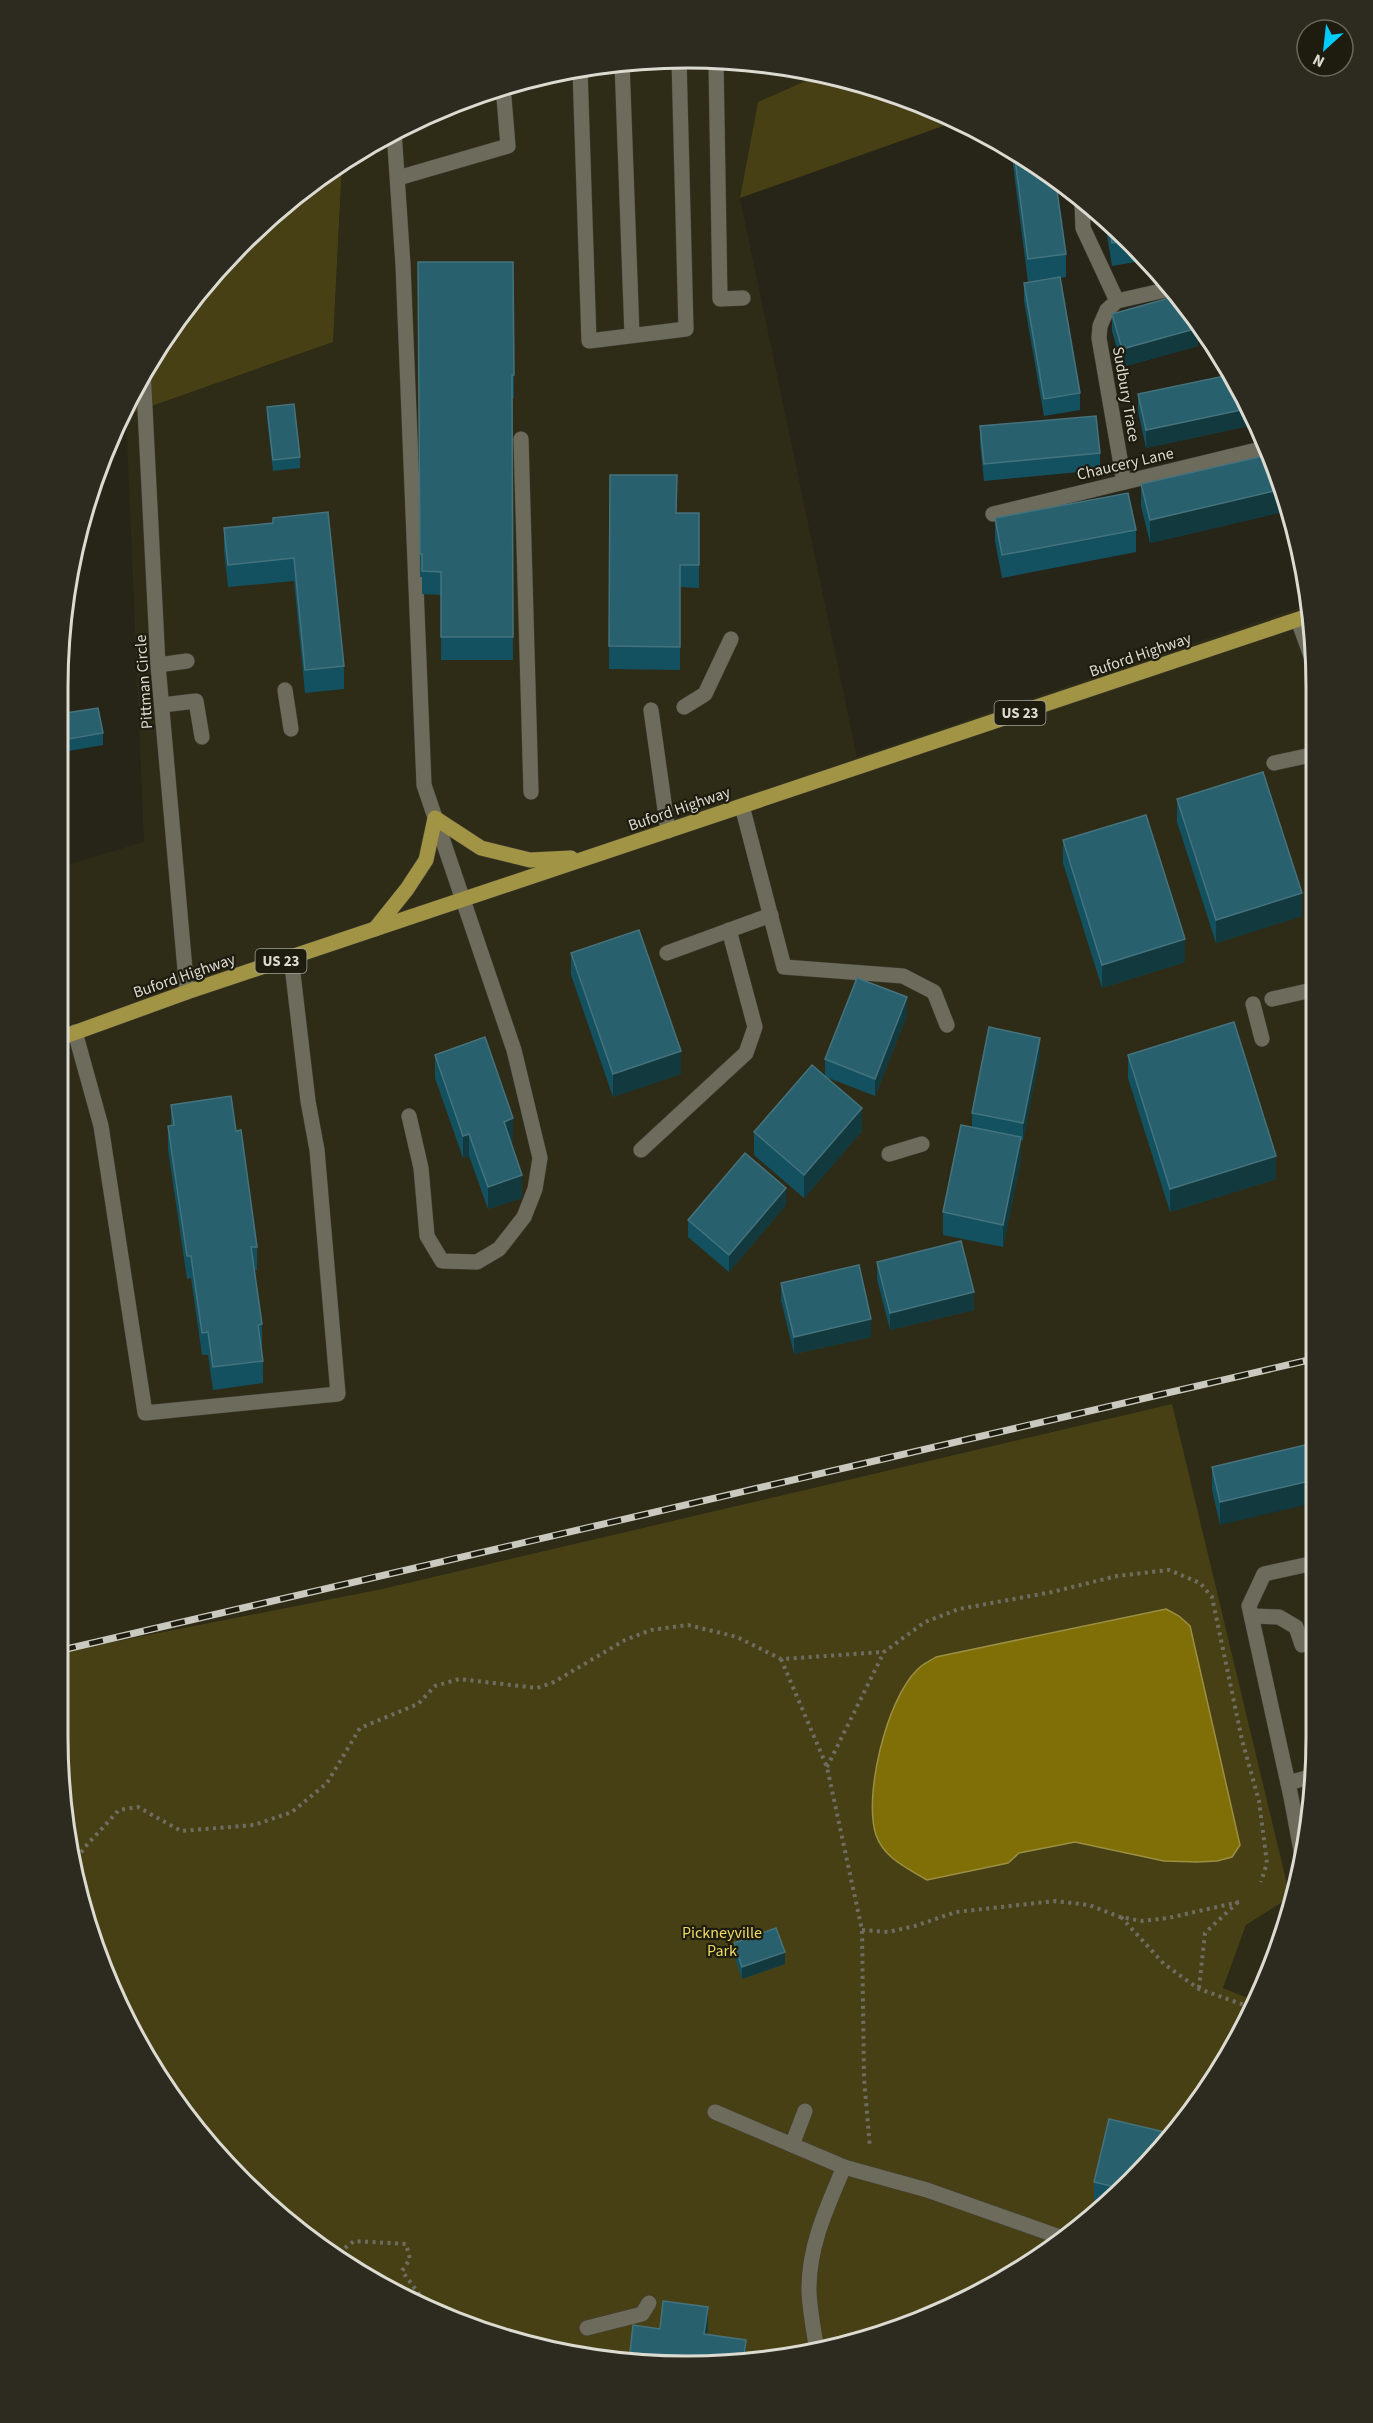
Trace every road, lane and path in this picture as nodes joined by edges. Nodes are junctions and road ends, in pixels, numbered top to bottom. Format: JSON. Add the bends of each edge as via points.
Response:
{"nodes":[{"id":1,"x":679,"y":68,"type":"edge"},
{"id":2,"x":716,"y":69,"type":"edge"},
{"id":3,"x":622,"y":71,"type":"edge"},
{"id":4,"x":580,"y":77,"type":"edge"},
{"id":5,"x":504,"y":95,"type":"edge"},
{"id":6,"x":395,"y":141,"type":"edge"},
{"id":7,"x":398,"y":178,"type":"junction"},
{"id":8,"x":1082,"y":211,"type":"edge"},
{"id":9,"x":1162,"y":291,"type":"edge"},
{"id":10,"x":743,"y":298,"type":"dead end"},
{"id":11,"x":1117,"y":301,"type":"junction"},
{"id":12,"x":633,"y":335,"type":"junction"},
{"id":13,"x":144,"y":388,"type":"edge"},
{"id":14,"x":521,"y":439,"type":"dead end"},
{"id":15,"x":1258,"y":450,"type":"edge"},
{"id":16,"x":1124,"y":482,"type":"junction"},
{"id":17,"x":993,"y":513,"type":"dead end"},
{"id":18,"x":1301,"y":618,"type":"edge"},
{"id":19,"x":731,"y":639,"type":"dead end"},
{"id":20,"x":187,"y":662,"type":"dead end"},
{"id":21,"x":158,"y":665,"type":"junction"},
{"id":22,"x":285,"y":690,"type":"dead end"},
{"id":23,"x":162,"y":705,"type":"junction"},
{"id":24,"x":684,"y":707,"type":"dead end"},
{"id":25,"x":651,"y":710,"type":"dead end"},
{"id":26,"x":291,"y":729,"type":"dead end"},
{"id":27,"x":202,"y":737,"type":"dead end"},
{"id":28,"x":1306,"y":756,"type":"edge"},
{"id":29,"x":1274,"y":763,"type":"dead end"},
{"id":30,"x":531,"y":792,"type":"dead end"},
{"id":31,"x":742,"y":806,"type":"junction"},
{"id":32,"x":435,"y":818,"type":"junction"},
{"id":33,"x":668,"y":831,"type":"junction"},
{"id":34,"x":591,"y":857,"type":"junction"},
{"id":35,"x":462,"y":900,"type":"junction"},
{"id":36,"x":771,"y":915,"type":"junction"},
{"id":37,"x":375,"y":929,"type":"junction"},
{"id":38,"x":729,"y":930,"type":"junction"},
{"id":39,"x":667,"y":952,"type":"dead end"},
{"id":40,"x":291,"y":957,"type":"junction"},
{"id":41,"x":1306,"y":991,"type":"edge"},
{"id":42,"x":187,"y":992,"type":"junction"},
{"id":43,"x":1272,"y":999,"type":"dead end"},
{"id":44,"x":1252,"y":1004,"type":"dead end"},
{"id":45,"x":946,"y":1025,"type":"dead end"},
{"id":46,"x":75,"y":1032,"type":"junction"},
{"id":47,"x":68,"y":1035,"type":"edge"},
{"id":48,"x":1262,"y":1039,"type":"dead end"},
{"id":49,"x":409,"y":1116,"type":"dead end"},
{"id":50,"x":922,"y":1144,"type":"dead end"},
{"id":51,"x":640,"y":1150,"type":"dead end"},
{"id":52,"x":890,"y":1154,"type":"dead end"},
{"id":53,"x":1306,"y":1565,"type":"edge"},
{"id":54,"x":1252,"y":1616,"type":"junction"},
{"id":55,"x":1302,"y":1645,"type":"dead end"},
{"id":56,"x":884,"y":1652,"type":"junction"},
{"id":57,"x":781,"y":1659,"type":"junction"},
{"id":58,"x":827,"y":1767,"type":"junction"},
{"id":59,"x":1304,"y":1779,"type":"edge"},
{"id":60,"x":1288,"y":1783,"type":"junction"},
{"id":61,"x":1298,"y":1833,"type":"edge"},
{"id":62,"x":79,"y":1856,"type":"edge"},
{"id":63,"x":1261,"y":1882,"type":"dead end"},
{"id":64,"x":1120,"y":1917,"type":"junction"},
{"id":65,"x":862,"y":1930,"type":"junction"},
{"id":66,"x":1199,"y":1989,"type":"junction"},
{"id":67,"x":1244,"y":2005,"type":"edge"},
{"id":68,"x":805,"y":2111,"type":"dead end"},
{"id":69,"x":715,"y":2112,"type":"dead end"},
{"id":70,"x":792,"y":2145,"type":"junction"},
{"id":71,"x":870,"y":2148,"type":"dead end"},
{"id":72,"x":844,"y":2167,"type":"junction"},
{"id":73,"x":1053,"y":2235,"type":"edge"},
{"id":74,"x":342,"y":2250,"type":"edge"},
{"id":75,"x":420,"y":2295,"type":"edge"},
{"id":76,"x":649,"y":2304,"type":"dead end"},
{"id":77,"x":587,"y":2328,"type":"dead end"},
{"id":78,"x":816,"y":2342,"type":"edge"}],
"edges":[{"from":1,"to":12,"type":"street","via":[[686,329]]},
{"from":2,"to":10,"type":"street","via":[[720,299]]},
{"from":3,"to":12,"type":"street"},
{"from":4,"to":12,"type":"street","via":[[589,340]]},
{"from":5,"to":7,"type":"street","via":[[508,146]]},
{"from":6,"to":7,"type":"street"},
{"from":7,"to":32,"type":"street","via":[[424,785]]},
{"from":8,"to":11,"type":"street","via":[[1083,228]]},
{"from":9,"to":11,"type":"street"},
{"from":11,"to":16,"type":"street","name":"Sudbury Trace","via":[[1107,310],[1099,338]]},
{"from":13,"to":21,"type":"street","name":"Pittman Circle"},
{"from":14,"to":30,"type":"street"},
{"from":15,"to":16,"type":"street","name":"Chaucery Lane"},
{"from":16,"to":17,"type":"street","name":"Chaucery Lane"},
{"from":18,"to":31,"type":"main road","name":"Buford Highway","number":"US 23"},
{"from":19,"to":24,"type":"street","via":[[705,694]]},
{"from":20,"to":21,"type":"street"},
{"from":21,"to":23,"type":"street","name":"Pittman Circle"},
{"from":22,"to":26,"type":"street"},
{"from":23,"to":27,"type":"street","via":[[196,701]]},
{"from":23,"to":42,"type":"street","name":"Pittman Circle"},
{"from":25,"to":33,"type":"street"},
{"from":28,"to":29,"type":"street"},
{"from":31,"to":33,"type":"main road","name":"Buford Highway","number":"US 23"},
{"from":31,"to":36,"type":"street"},
{"from":32,"to":34,"type":"main road","via":[[481,848],[530,860]]},
{"from":32,"to":35,"type":"street"},
{"from":32,"to":37,"type":"main road","via":[[426,860]]},
{"from":33,"to":34,"type":"main road","name":"Buford Highway","number":"US 23"},
{"from":34,"to":35,"type":"main road","name":"Buford Highway","number":"US 23"},
{"from":35,"to":37,"type":"main road","name":"Buford Highway","number":"US 23"},
{"from":35,"to":49,"type":"street","via":[[514,1050],[540,1158],[535,1189],[524,1217],[499,1249],[477,1262],[442,1261],[427,1236],[421,1168]]},
{"from":36,"to":38,"type":"street"},
{"from":36,"to":45,"type":"street","via":[[784,967],[903,976],[934,992]]},
{"from":37,"to":40,"type":"main road","name":"Buford Highway","number":"US 23"},
{"from":38,"to":39,"type":"street"},
{"from":38,"to":51,"type":"street","via":[[755,1027],[746,1053]]},
{"from":40,"to":42,"type":"main road","name":"Buford Highway","number":"US 23"},
{"from":40,"to":46,"type":"street","via":[[317,1150],[338,1394],[145,1413],[101,1126]]},
{"from":41,"to":43,"type":"street"},
{"from":42,"to":46,"type":"main road","name":"Buford Highway","number":"US 23"},
{"from":44,"to":48,"type":"street"},
{"from":46,"to":47,"type":"main road","name":"Buford Highway","number":"US 23"},
{"from":50,"to":52,"type":"street"},
{"from":53,"to":54,"type":"street","via":[[1264,1574],[1249,1606]]},
{"from":54,"to":55,"type":"street","via":[[1279,1617],[1296,1627]]},
{"from":54,"to":60,"type":"street"},
{"from":56,"to":57,"type":"path"},
{"from":56,"to":58,"type":"path"},
{"from":56,"to":63,"type":"path","via":[[925,1622],[959,1609],[1117,1576],[1169,1570],[1200,1583],[1212,1597],[1258,1801],[1267,1863]]},
{"from":57,"to":58,"type":"path"},
{"from":57,"to":62,"type":"path","via":[[737,1636],[688,1625],[651,1630],[625,1640],[537,1688],[459,1679],[435,1686],[418,1704],[360,1728],[327,1783],[292,1812],[254,1825],[181,1831],[138,1807],[119,1810]]},
{"from":58,"to":65,"type":"path"},
{"from":59,"to":60,"type":"street"},
{"from":60,"to":61,"type":"street"},
{"from":64,"to":65,"type":"path","via":[[1089,1905],[1055,1901],[956,1912],[888,1932]]},
{"from":64,"to":66,"type":"path","via":[[1164,1964]]},
{"from":64,"to":66,"type":"path","via":[[1142,1921],[1168,1918],[1239,1902],[1205,1933]]},
{"from":65,"to":71,"type":"path","via":[[864,2078]]},
{"from":66,"to":67,"type":"path"},
{"from":68,"to":70,"type":"street"},
{"from":69,"to":70,"type":"street"},
{"from":70,"to":72,"type":"street"},
{"from":72,"to":73,"type":"street","via":[[927,2190]]},
{"from":72,"to":78,"type":"street","via":[[820,2224],[811,2259],[809,2291]]},
{"from":74,"to":75,"type":"path","via":[[354,2241],[406,2244],[410,2259],[402,2271]]},
{"from":76,"to":77,"type":"street","via":[[642,2314]]}]}
